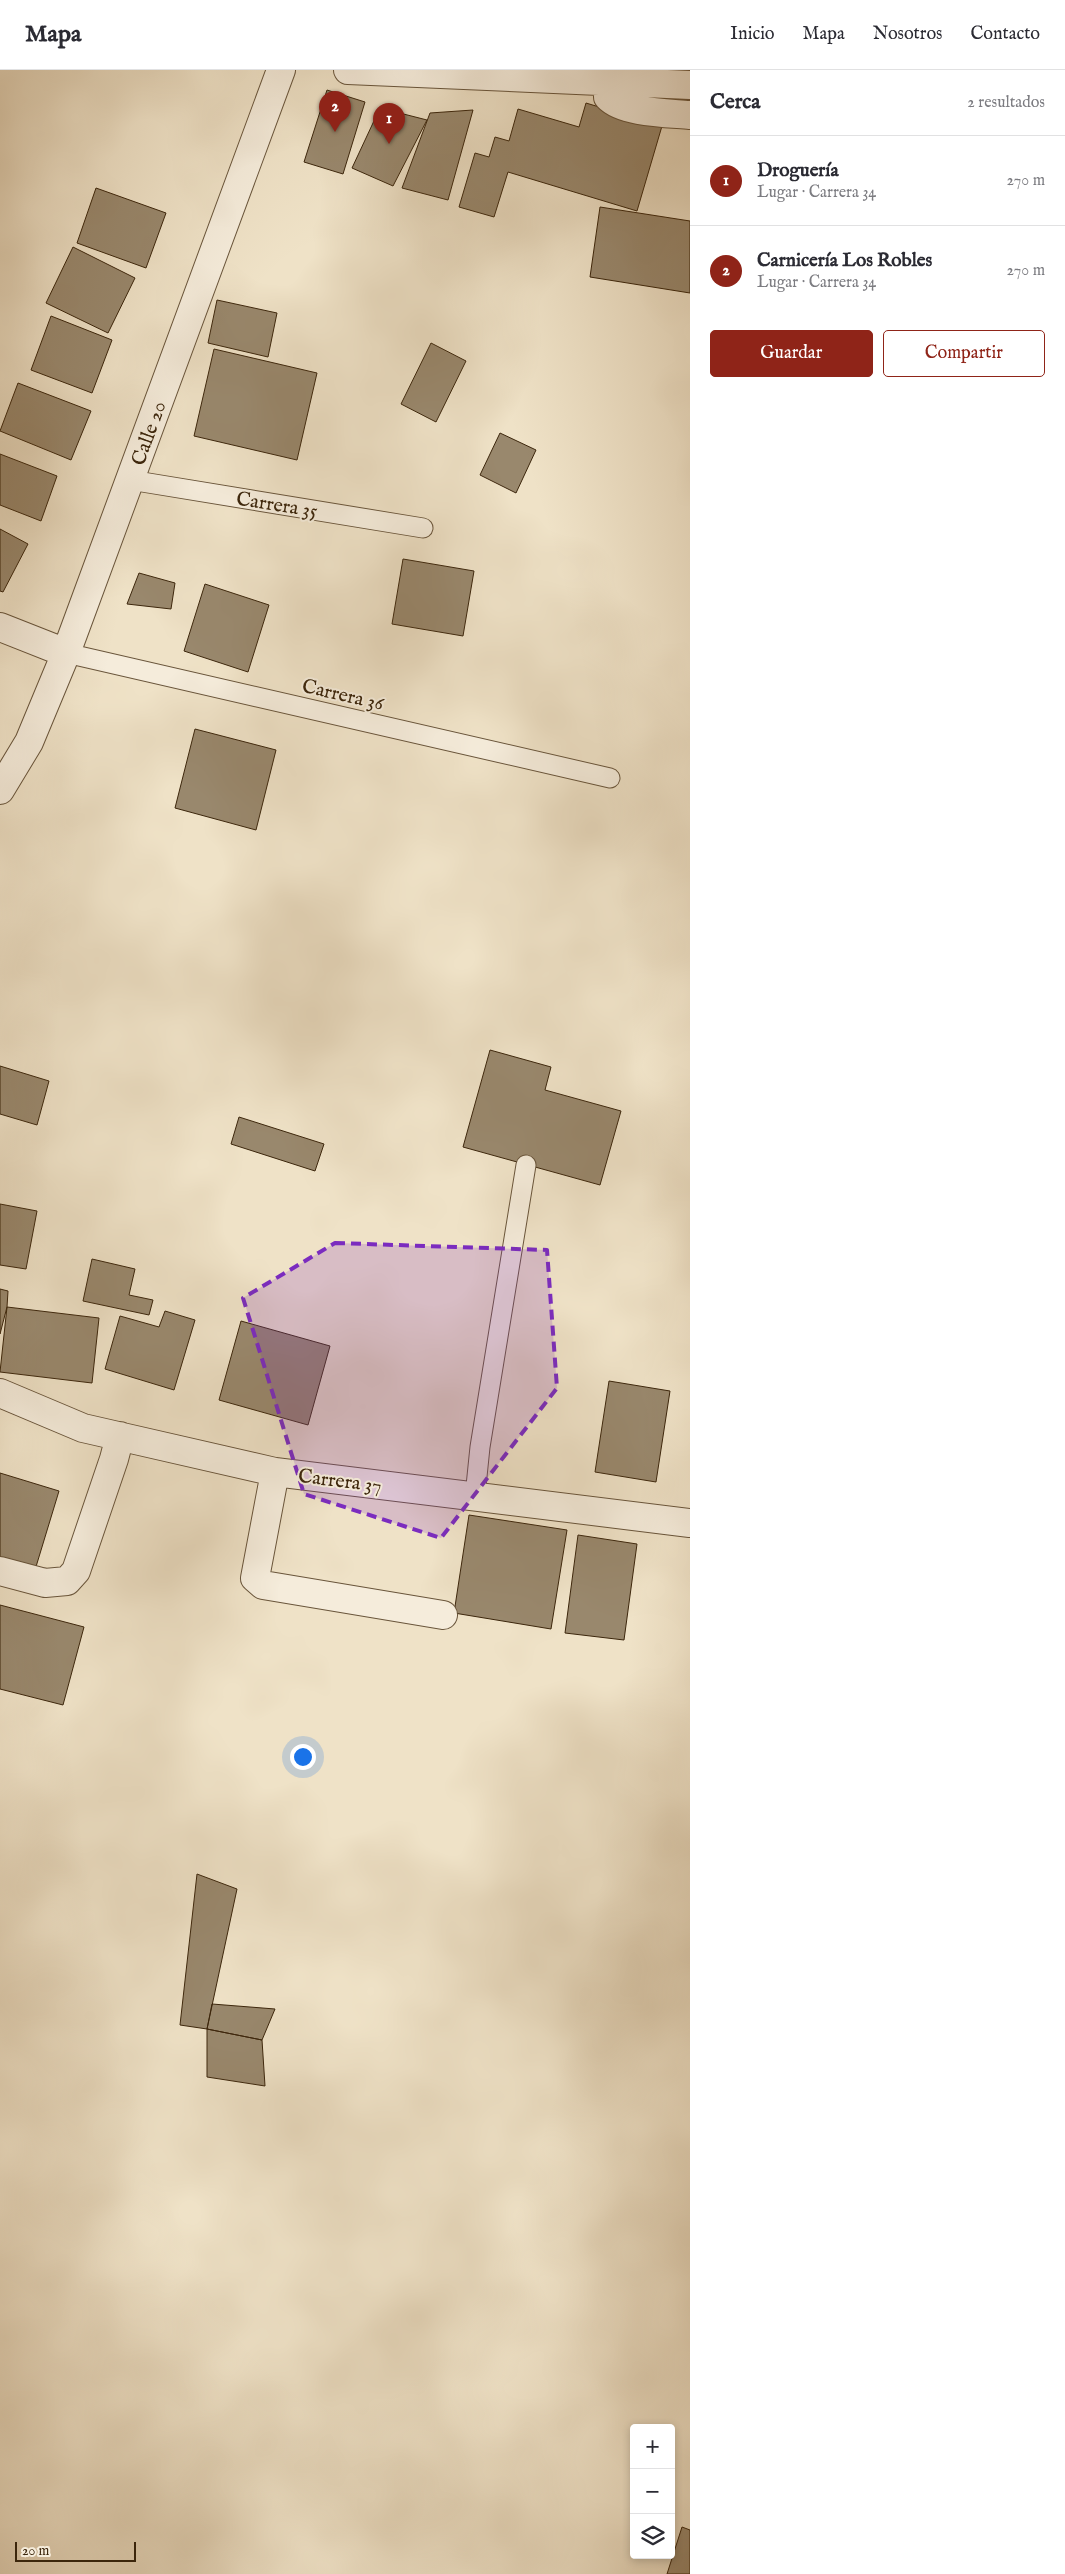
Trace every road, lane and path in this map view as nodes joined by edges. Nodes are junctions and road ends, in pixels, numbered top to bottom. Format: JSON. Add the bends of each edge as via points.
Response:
{"nodes":[{"id":1,"x":281,"y":70,"type":"edge"},
{"id":2,"x":348,"y":70,"type":"edge"},
{"id":3,"x":609,"y":81,"type":"junction"},
{"id":4,"x":690,"y":85,"type":"edge"},
{"id":5,"x":690,"y":115,"type":"edge"},
{"id":6,"x":130,"y":480,"type":"junction"},
{"id":7,"x":423,"y":528,"type":"dead end"},
{"id":8,"x":0,"y":627,"type":"edge"},
{"id":9,"x":66,"y":653,"type":"junction"},
{"id":10,"x":610,"y":778,"type":"dead end"},
{"id":11,"x":0,"y":790,"type":"edge"},
{"id":12,"x":526,"y":1166,"type":"dead end"},
{"id":13,"x":0,"y":1393,"type":"edge"},
{"id":14,"x":120,"y":1436,"type":"junction"},
{"id":15,"x":276,"y":1472,"type":"junction"},
{"id":16,"x":475,"y":1496,"type":"junction"},
{"id":17,"x":690,"y":1523,"type":"edge"},
{"id":18,"x":0,"y":1571,"type":"edge"},
{"id":19,"x":443,"y":1616,"type":"dead end"}],
"edges":[{"from":1,"to":6,"type":"street","name":"Calle 20"},
{"from":2,"to":3,"type":"street"},
{"from":3,"to":4,"type":"street"},
{"from":3,"to":5,"type":"street","via":[[608,97],[614,103],[632,109]]},
{"from":6,"to":7,"type":"lane","name":"Carrera 35"},
{"from":6,"to":9,"type":"street","name":"Calle 20"},
{"from":8,"to":9,"type":"street"},
{"from":9,"to":10,"type":"lane","name":"Carrera 36"},
{"from":9,"to":11,"type":"street","name":"Calle 20","via":[[29,742]]},
{"from":12,"to":16,"type":"lane","via":[[480,1447]]},
{"from":13,"to":14,"type":"street","name":"Carrera 37","via":[[83,1428]]},
{"from":14,"to":15,"type":"street","name":"Carrera 37"},
{"from":14,"to":18,"type":"street","via":[[76,1570],[66,1581],[45,1583]]},
{"from":15,"to":16,"type":"street","name":"Carrera 37"},
{"from":15,"to":19,"type":"street","via":[[255,1578],[262,1585]]},
{"from":16,"to":17,"type":"street","name":"Carrera 37"}]}
